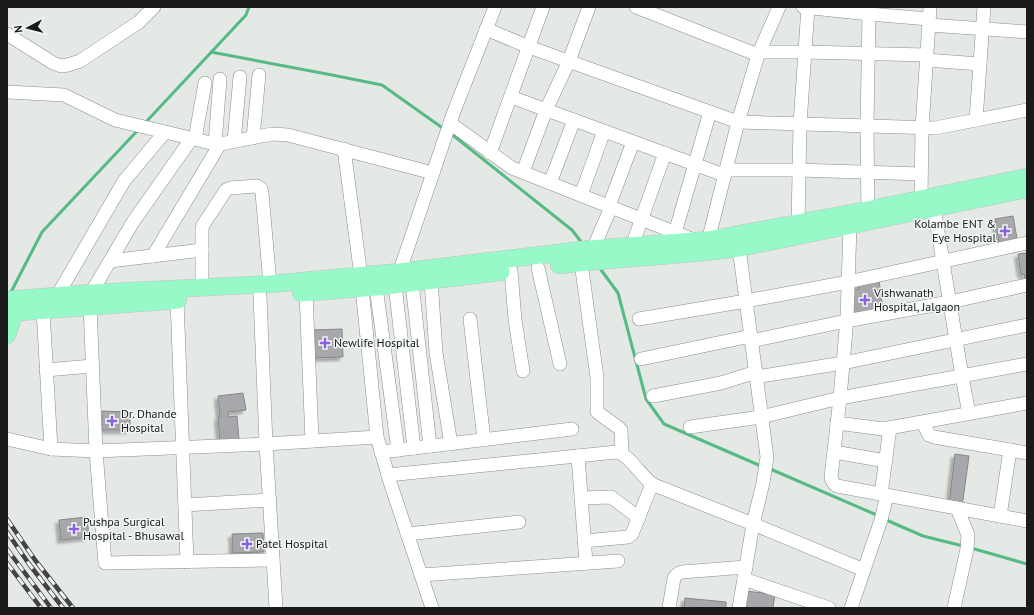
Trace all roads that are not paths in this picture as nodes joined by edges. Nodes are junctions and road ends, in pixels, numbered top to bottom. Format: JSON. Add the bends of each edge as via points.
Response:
{"nodes":[{"id":1,"x":154,"y":7,"type":"edge"},
{"id":2,"x":495,"y":7,"type":"edge"},
{"id":3,"x":544,"y":7,"type":"edge"},
{"id":4,"x":589,"y":7,"type":"edge"},
{"id":5,"x":636,"y":7,"type":"edge"},
{"id":6,"x":778,"y":7,"type":"edge"},
{"id":7,"x":803,"y":7,"type":"edge"},
{"id":8,"x":808,"y":7,"type":"edge"},
{"id":9,"x":984,"y":7,"type":"edge"},
{"id":10,"x":869,"y":10,"type":"edge"},
{"id":11,"x":929,"y":17,"type":"edge"},
{"id":12,"x":982,"y":29,"type":"junction"},
{"id":13,"x":486,"y":30,"type":"junction"},
{"id":14,"x":1027,"y":32,"type":"edge"},
{"id":15,"x":7,"y":34,"type":"edge"},
{"id":16,"x":529,"y":47,"type":"junction"},
{"id":17,"x":805,"y":52,"type":"junction"},
{"id":18,"x":759,"y":54,"type":"junction"},
{"id":19,"x":868,"y":54,"type":"junction"},
{"id":20,"x":926,"y":58,"type":"junction"},
{"id":21,"x":570,"y":61,"type":"junction"},
{"id":22,"x":980,"y":64,"type":"junction"},
{"id":23,"x":259,"y":75,"type":"dead end"},
{"id":24,"x":240,"y":77,"type":"dead end"},
{"id":25,"x":220,"y":79,"type":"dead end"},
{"id":26,"x":205,"y":83,"type":"dead end"},
{"id":27,"x":7,"y":92,"type":"edge"},
{"id":28,"x":511,"y":97,"type":"junction"},
{"id":29,"x":546,"y":110,"type":"junction"},
{"id":30,"x":1027,"y":110,"type":"edge"},
{"id":31,"x":710,"y":112,"type":"junction"},
{"id":32,"x":574,"y":120,"type":"junction"},
{"id":33,"x":976,"y":120,"type":"junction"},
{"id":34,"x":738,"y":122,"type":"junction"},
{"id":35,"x":450,"y":123,"type":"junction"},
{"id":36,"x":800,"y":124,"type":"junction"},
{"id":37,"x":867,"y":126,"type":"junction"},
{"id":38,"x":922,"y":128,"type":"junction"},
{"id":39,"x":163,"y":131,"type":"junction"},
{"id":40,"x":604,"y":131,"type":"junction"},
{"id":41,"x":252,"y":138,"type":"junction"},
{"id":42,"x":193,"y":139,"type":"junction"},
{"id":43,"x":234,"y":141,"type":"junction"},
{"id":44,"x":633,"y":142,"type":"junction"},
{"id":45,"x":217,"y":144,"type":"junction"},
{"id":46,"x":344,"y":149,"type":"junction"},
{"id":47,"x":490,"y":153,"type":"junction"},
{"id":48,"x":665,"y":153,"type":"junction"},
{"id":49,"x":695,"y":164,"type":"junction"},
{"id":50,"x":799,"y":170,"type":"junction"},
{"id":51,"x":523,"y":172,"type":"junction"},
{"id":52,"x":725,"y":172,"type":"junction"},
{"id":53,"x":433,"y":173,"type":"junction"},
{"id":54,"x":867,"y":173,"type":"junction"},
{"id":55,"x":921,"y":174,"type":"junction"},
{"id":56,"x":1027,"y":177,"type":"edge"},
{"id":57,"x":550,"y":183,"type":"junction"},
{"id":58,"x":1027,"y":189,"type":"edge"},
{"id":59,"x":581,"y":195,"type":"junction"},
{"id":60,"x":928,"y":203,"type":"junction"},
{"id":61,"x":610,"y":207,"type":"junction"},
{"id":62,"x":868,"y":216,"type":"junction"},
{"id":63,"x":641,"y":219,"type":"junction"},
{"id":64,"x":798,"y":223,"type":"junction"},
{"id":65,"x":850,"y":226,"type":"junction"},
{"id":66,"x":675,"y":233,"type":"junction"},
{"id":67,"x":1027,"y":243,"type":"edge"},
{"id":68,"x":703,"y":244,"type":"junction"},
{"id":69,"x":632,"y":246,"type":"junction"},
{"id":70,"x":739,"y":248,"type":"junction"},
{"id":71,"x":202,"y":250,"type":"junction"},
{"id":72,"x":153,"y":256,"type":"junction"},
{"id":73,"x":588,"y":256,"type":"junction"},
{"id":74,"x":110,"y":260,"type":"junction"},
{"id":75,"x":943,"y":262,"type":"junction"},
{"id":76,"x":538,"y":268,"type":"junction"},
{"id":77,"x":511,"y":271,"type":"junction"},
{"id":78,"x":402,"y":280,"type":"junction"},
{"id":79,"x":431,"y":280,"type":"junction"},
{"id":80,"x":848,"y":282,"type":"junction"},
{"id":81,"x":366,"y":284,"type":"junction"},
{"id":82,"x":1027,"y":284,"type":"edge"},
{"id":83,"x":202,"y":288,"type":"junction"},
{"id":84,"x":265,"y":290,"type":"junction"},
{"id":85,"x":306,"y":293,"type":"junction"},
{"id":86,"x":57,"y":296,"type":"junction"},
{"id":87,"x":90,"y":300,"type":"junction"},
{"id":88,"x":177,"y":300,"type":"junction"},
{"id":89,"x":746,"y":301,"type":"junction"},
{"id":90,"x":950,"y":302,"type":"junction"},
{"id":91,"x":9,"y":306,"type":"edge"},
{"id":92,"x":43,"y":310,"type":"junction"},
{"id":93,"x":470,"y":319,"type":"dead end"},
{"id":94,"x":639,"y":319,"type":"dead end"},
{"id":95,"x":846,"y":322,"type":"junction"},
{"id":96,"x":1027,"y":325,"type":"edge"},
{"id":97,"x":7,"y":335,"type":"edge"},
{"id":98,"x":751,"y":339,"type":"junction"},
{"id":99,"x":956,"y":340,"type":"junction"},
{"id":100,"x":641,"y":359,"type":"dead end"},
{"id":101,"x":843,"y":363,"type":"junction"},
{"id":102,"x":560,"y":364,"type":"dead end"},
{"id":103,"x":1027,"y":364,"type":"edge"},
{"id":104,"x":92,"y":366,"type":"junction"},
{"id":105,"x":46,"y":370,"type":"junction"},
{"id":106,"x":523,"y":371,"type":"dead end"},
{"id":107,"x":756,"y":374,"type":"junction"},
{"id":108,"x":962,"y":376,"type":"junction"},
{"id":109,"x":653,"y":396,"type":"dead end"},
{"id":110,"x":840,"y":398,"type":"junction"},
{"id":111,"x":1027,"y":403,"type":"edge"},
{"id":112,"x":969,"y":414,"type":"junction"},
{"id":113,"x":761,"y":417,"type":"junction"},
{"id":114,"x":837,"y":423,"type":"junction"},
{"id":115,"x":923,"y":423,"type":"junction"},
{"id":116,"x":690,"y":427,"type":"dead end"},
{"id":117,"x":890,"y":428,"type":"junction"},
{"id":118,"x":572,"y":429,"type":"dead end"},
{"id":119,"x":377,"y":437,"type":"junction"},
{"id":120,"x":7,"y":439,"type":"edge"},
{"id":121,"x":484,"y":440,"type":"junction"},
{"id":122,"x":312,"y":441,"type":"junction"},
{"id":123,"x":266,"y":444,"type":"junction"},
{"id":124,"x":451,"y":444,"type":"junction"},
{"id":125,"x":430,"y":446,"type":"junction"},
{"id":126,"x":183,"y":447,"type":"junction"},
{"id":127,"x":414,"y":448,"type":"junction"},
{"id":128,"x":51,"y":449,"type":"junction"},
{"id":129,"x":398,"y":450,"type":"junction"},
{"id":130,"x":1010,"y":450,"type":"junction"},
{"id":131,"x":96,"y":451,"type":"junction"},
{"id":132,"x":381,"y":452,"type":"junction"},
{"id":133,"x":834,"y":452,"type":"junction"},
{"id":134,"x":1027,"y":453,"type":"edge"},
{"id":135,"x":622,"y":454,"type":"junction"},
{"id":136,"x":578,"y":456,"type":"junction"},
{"id":137,"x":886,"y":461,"type":"junction"},
{"id":138,"x":388,"y":475,"type":"junction"},
{"id":139,"x":652,"y":484,"type":"junction"},
{"id":140,"x":581,"y":498,"type":"junction"},
{"id":141,"x":270,"y":500,"type":"junction"},
{"id":142,"x":883,"y":504,"type":"junction"},
{"id":143,"x":185,"y":505,"type":"junction"},
{"id":144,"x":957,"y":508,"type":"junction"},
{"id":145,"x":1000,"y":516,"type":"junction"},
{"id":146,"x":639,"y":518,"type":"junction"},
{"id":147,"x":1027,"y":521,"type":"edge"},
{"id":148,"x":519,"y":522,"type":"dead end"},
{"id":149,"x":753,"y":524,"type":"junction"},
{"id":150,"x":407,"y":534,"type":"junction"},
{"id":151,"x":584,"y":541,"type":"junction"},
{"id":152,"x":273,"y":560,"type":"junction"},
{"id":153,"x":618,"y":561,"type":"dead end"},
{"id":154,"x":187,"y":562,"type":"junction"},
{"id":155,"x":586,"y":563,"type":"junction"},
{"id":156,"x":864,"y":570,"type":"junction"},
{"id":157,"x":745,"y":573,"type":"junction"},
{"id":158,"x":421,"y":575,"type":"junction"},
{"id":159,"x":276,"y":608,"type":"edge"},
{"id":160,"x":432,"y":608,"type":"edge"},
{"id":161,"x":669,"y":608,"type":"edge"},
{"id":162,"x":739,"y":608,"type":"edge"},
{"id":163,"x":830,"y":608,"type":"edge"},
{"id":164,"x":851,"y":608,"type":"edge"},
{"id":165,"x":954,"y":608,"type":"edge"}],
"edges":[{"from":1,"to":15,"type":"street","via":[[139,22],[80,61],[68,65],[53,63]]},
{"from":2,"to":13,"type":"street"},
{"from":3,"to":16,"type":"street"},
{"from":4,"to":21,"type":"street"},
{"from":5,"to":18,"type":"street"},
{"from":6,"to":18,"type":"street"},
{"from":7,"to":8,"type":"street"},
{"from":8,"to":10,"type":"street"},
{"from":8,"to":17,"type":"street"},
{"from":9,"to":12,"type":"street"},
{"from":10,"to":11,"type":"street"},
{"from":10,"to":19,"type":"street"},
{"from":11,"to":12,"type":"street"},
{"from":11,"to":20,"type":"street"},
{"from":12,"to":14,"type":"street"},
{"from":12,"to":22,"type":"street"},
{"from":13,"to":16,"type":"street"},
{"from":13,"to":35,"type":"street"},
{"from":16,"to":21,"type":"street"},
{"from":16,"to":28,"type":"street"},
{"from":17,"to":18,"type":"street"},
{"from":17,"to":19,"type":"street"},
{"from":17,"to":36,"type":"street"},
{"from":18,"to":34,"type":"street"},
{"from":19,"to":20,"type":"street"},
{"from":19,"to":37,"type":"street"},
{"from":20,"to":22,"type":"street"},
{"from":20,"to":38,"type":"street"},
{"from":21,"to":29,"type":"street"},
{"from":21,"to":31,"type":"street"},
{"from":22,"to":33,"type":"street"},
{"from":23,"to":41,"type":"street"},
{"from":24,"to":43,"type":"street"},
{"from":25,"to":45,"type":"street"},
{"from":26,"to":42,"type":"street"},
{"from":27,"to":39,"type":"street","via":[[64,95],[115,120]]},
{"from":28,"to":29,"type":"street"},
{"from":28,"to":47,"type":"street"},
{"from":29,"to":32,"type":"street"},
{"from":29,"to":51,"type":"street"},
{"from":30,"to":33,"type":"street"},
{"from":31,"to":34,"type":"street"},
{"from":31,"to":49,"type":"street"},
{"from":32,"to":40,"type":"street"},
{"from":32,"to":57,"type":"street"},
{"from":33,"to":38,"type":"street","via":[[936,128]]},
{"from":34,"to":36,"type":"street"},
{"from":34,"to":52,"type":"street"},
{"from":35,"to":47,"type":"street"},
{"from":35,"to":53,"type":"street"},
{"from":36,"to":37,"type":"street"},
{"from":36,"to":50,"type":"street"},
{"from":37,"to":38,"type":"street"},
{"from":37,"to":54,"type":"street"},
{"from":38,"to":55,"type":"street"},
{"from":39,"to":42,"type":"street"},
{"from":39,"to":86,"type":"street","via":[[124,181]]},
{"from":40,"to":44,"type":"street"},
{"from":40,"to":59,"type":"street"},
{"from":41,"to":43,"type":"street"},
{"from":41,"to":46,"type":"street","via":[[272,134],[288,135]]},
{"from":42,"to":45,"type":"street"},
{"from":42,"to":74,"type":"street","via":[[133,222]]},
{"from":43,"to":45,"type":"street"},
{"from":44,"to":48,"type":"street"},
{"from":44,"to":61,"type":"street"},
{"from":45,"to":72,"type":"street"},
{"from":46,"to":53,"type":"street"},
{"from":46,"to":81,"type":"street"},
{"from":47,"to":51,"type":"street"},
{"from":48,"to":49,"type":"street"},
{"from":48,"to":63,"type":"street"},
{"from":49,"to":52,"type":"street"},
{"from":49,"to":66,"type":"street"},
{"from":50,"to":52,"type":"street"},
{"from":50,"to":54,"type":"street"},
{"from":50,"to":64,"type":"street"},
{"from":51,"to":57,"type":"street"},
{"from":52,"to":68,"type":"street"},
{"from":53,"to":78,"type":"street"},
{"from":54,"to":55,"type":"street"},
{"from":54,"to":62,"type":"street"},
{"from":55,"to":60,"type":"street"},
{"from":56,"to":60,"type":"main road"},
{"from":57,"to":59,"type":"street"},
{"from":58,"to":60,"type":"main road"},
{"from":59,"to":61,"type":"street"},
{"from":60,"to":62,"type":"main road"},
{"from":60,"to":75,"type":"street"},
{"from":61,"to":63,"type":"street"},
{"from":61,"to":73,"type":"street"},
{"from":62,"to":64,"type":"main road"},
{"from":62,"to":65,"type":"main road"},
{"from":63,"to":66,"type":"street"},
{"from":63,"to":69,"type":"street"},
{"from":64,"to":68,"type":"main road"},
{"from":65,"to":70,"type":"main road"},
{"from":65,"to":80,"type":"street"},
{"from":66,"to":68,"type":"street"},
{"from":67,"to":75,"type":"street"},
{"from":68,"to":69,"type":"main road"},
{"from":68,"to":70,"type":"main road"},
{"from":68,"to":73,"type":"main road"},
{"from":69,"to":73,"type":"main road"},
{"from":70,"to":89,"type":"street"},
{"from":71,"to":72,"type":"street"},
{"from":71,"to":83,"type":"street"},
{"from":71,"to":84,"type":"street","via":[[203,225],[223,193],[230,188],[257,186],[262,189]]},
{"from":72,"to":74,"type":"street"},
{"from":73,"to":76,"type":"main road"},
{"from":73,"to":78,"type":"main road"},
{"from":73,"to":135,"type":"street","via":[[597,412],[621,430]]},
{"from":74,"to":87,"type":"street"},
{"from":75,"to":80,"type":"street"},
{"from":75,"to":90,"type":"street"},
{"from":76,"to":77,"type":"main road"},
{"from":76,"to":102,"type":"street"},
{"from":77,"to":79,"type":"main road"},
{"from":77,"to":106,"type":"street"},
{"from":78,"to":79,"type":"main road"},
{"from":78,"to":81,"type":"main road"},
{"from":78,"to":125,"type":"street"},
{"from":78,"to":127,"type":"street"},
{"from":79,"to":124,"type":"street","via":[[436,353]]},
{"from":80,"to":89,"type":"street"},
{"from":80,"to":95,"type":"street"},
{"from":81,"to":84,"type":"main road"},
{"from":81,"to":85,"type":"main road"},
{"from":81,"to":119,"type":"street"},
{"from":81,"to":129,"type":"street"},
{"from":82,"to":90,"type":"street"},
{"from":83,"to":84,"type":"main road"},
{"from":83,"to":87,"type":"main road"},
{"from":84,"to":85,"type":"main road"},
{"from":84,"to":88,"type":"main road"},
{"from":84,"to":123,"type":"street"},
{"from":85,"to":122,"type":"street"},
{"from":86,"to":87,"type":"main road"},
{"from":86,"to":91,"type":"main road"},
{"from":87,"to":88,"type":"main road"},
{"from":87,"to":92,"type":"main road"},
{"from":87,"to":104,"type":"street"},
{"from":88,"to":126,"type":"street"},
{"from":89,"to":94,"type":"street"},
{"from":89,"to":98,"type":"street"},
{"from":90,"to":95,"type":"street"},
{"from":90,"to":99,"type":"street"},
{"from":91,"to":92,"type":"main road"},
{"from":91,"to":97,"type":"main road"},
{"from":92,"to":105,"type":"street"},
{"from":93,"to":121,"type":"street"},
{"from":95,"to":98,"type":"street"},
{"from":95,"to":101,"type":"street"},
{"from":96,"to":99,"type":"street"},
{"from":98,"to":100,"type":"street"},
{"from":98,"to":107,"type":"street"},
{"from":99,"to":101,"type":"street"},
{"from":99,"to":108,"type":"street"},
{"from":101,"to":107,"type":"street"},
{"from":101,"to":110,"type":"street"},
{"from":103,"to":108,"type":"street"},
{"from":104,"to":105,"type":"street"},
{"from":104,"to":131,"type":"street"},
{"from":105,"to":128,"type":"street"},
{"from":107,"to":109,"type":"street"},
{"from":107,"to":113,"type":"street"},
{"from":108,"to":110,"type":"street"},
{"from":108,"to":112,"type":"street"},
{"from":110,"to":113,"type":"street"},
{"from":110,"to":114,"type":"street"},
{"from":111,"to":112,"type":"street"},
{"from":112,"to":115,"type":"street"},
{"from":113,"to":116,"type":"street"},
{"from":113,"to":149,"type":"street","via":[[767,457]]},
{"from":114,"to":117,"type":"street","via":[[876,429]]},
{"from":114,"to":133,"type":"street"},
{"from":115,"to":117,"type":"street"},
{"from":115,"to":130,"type":"street","via":[[931,436]]},
{"from":117,"to":137,"type":"street"},
{"from":118,"to":121,"type":"street"},
{"from":119,"to":122,"type":"street"},
{"from":119,"to":132,"type":"street"},
{"from":120,"to":128,"type":"street"},
{"from":121,"to":124,"type":"street"},
{"from":122,"to":123,"type":"street"},
{"from":123,"to":126,"type":"street"},
{"from":123,"to":141,"type":"street"},
{"from":124,"to":125,"type":"street"},
{"from":125,"to":127,"type":"street"},
{"from":126,"to":131,"type":"street"},
{"from":126,"to":143,"type":"street"},
{"from":127,"to":129,"type":"street"},
{"from":128,"to":131,"type":"street"},
{"from":129,"to":132,"type":"street"},
{"from":130,"to":134,"type":"street"},
{"from":130,"to":145,"type":"street"},
{"from":131,"to":154,"type":"street","via":[[105,563]]},
{"from":132,"to":138,"type":"street"},
{"from":133,"to":137,"type":"street"},
{"from":133,"to":142,"type":"street","via":[[831,477],[834,484]]},
{"from":135,"to":136,"type":"street","via":[[614,452]]},
{"from":135,"to":139,"type":"street"},
{"from":136,"to":138,"type":"street"},
{"from":136,"to":140,"type":"street"},
{"from":137,"to":142,"type":"street"},
{"from":138,"to":150,"type":"street"},
{"from":139,"to":146,"type":"street"},
{"from":139,"to":149,"type":"street"},
{"from":140,"to":146,"type":"street","via":[[611,497]]},
{"from":140,"to":151,"type":"street"},
{"from":141,"to":143,"type":"street"},
{"from":141,"to":152,"type":"street"},
{"from":142,"to":144,"type":"street"},
{"from":142,"to":156,"type":"street"},
{"from":143,"to":154,"type":"street"},
{"from":144,"to":145,"type":"street"},
{"from":144,"to":165,"type":"street","via":[[968,535]]},
{"from":145,"to":147,"type":"street"},
{"from":146,"to":151,"type":"street","via":[[630,536]]},
{"from":148,"to":150,"type":"street"},
{"from":149,"to":156,"type":"street"},
{"from":149,"to":157,"type":"street"},
{"from":150,"to":158,"type":"street"},
{"from":151,"to":155,"type":"street"},
{"from":152,"to":154,"type":"street"},
{"from":152,"to":159,"type":"street"},
{"from":153,"to":155,"type":"street"},
{"from":155,"to":158,"type":"street"},
{"from":156,"to":164,"type":"street"},
{"from":157,"to":161,"type":"street","via":[[679,573],[674,578]]},
{"from":157,"to":162,"type":"street"},
{"from":157,"to":163,"type":"street"},
{"from":158,"to":160,"type":"street"}]}
